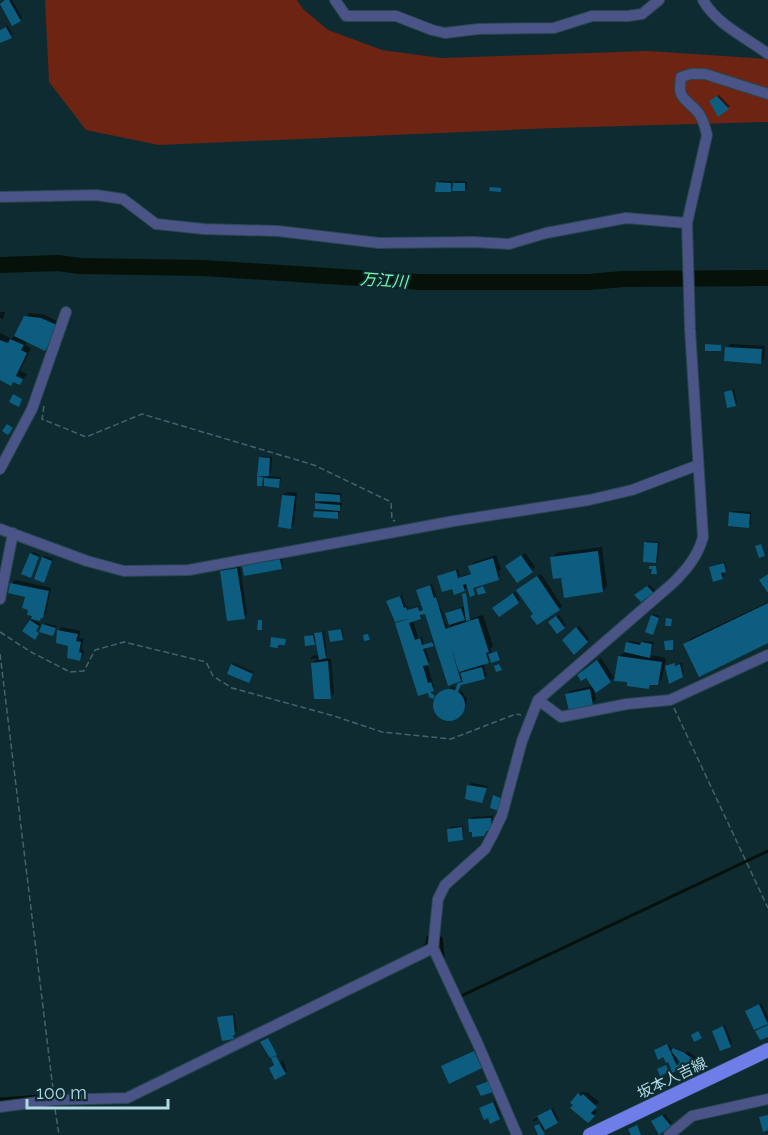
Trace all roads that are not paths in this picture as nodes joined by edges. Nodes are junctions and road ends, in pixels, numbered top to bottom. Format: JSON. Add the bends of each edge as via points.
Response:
{"nodes":[{"id":1,"x":335,"y":0,"type":"edge"},
{"id":2,"x":659,"y":0,"type":"edge"},
{"id":3,"x":703,"y":0,"type":"edge"},
{"id":4,"x":768,"y":54,"type":"edge"},
{"id":5,"x":768,"y":94,"type":"edge"},
{"id":6,"x":0,"y":196,"type":"edge"},
{"id":7,"x":687,"y":223,"type":"junction"},
{"id":8,"x":66,"y":312,"type":"dead end"},
{"id":9,"x":698,"y":465,"type":"junction"},
{"id":10,"x":0,"y":469,"type":"edge"},
{"id":11,"x":0,"y":529,"type":"edge"},
{"id":12,"x":13,"y":533,"type":"junction"},
{"id":13,"x":0,"y":599,"type":"edge"},
{"id":14,"x":768,"y":655,"type":"edge"},
{"id":15,"x":538,"y":700,"type":"junction"},
{"id":16,"x":433,"y":948,"type":"junction"},
{"id":17,"x":768,"y":1050,"type":"edge"},
{"id":18,"x":768,"y":1099,"type":"edge"},
{"id":19,"x":0,"y":1107,"type":"edge"},
{"id":20,"x":517,"y":1135,"type":"edge"},
{"id":21,"x":590,"y":1135,"type":"edge"},
{"id":22,"x":669,"y":1135,"type":"edge"}],
"edges":[{"from":1,"to":2,"type":"street","via":[[346,16],[396,16],[445,33],[554,28],[592,16],[642,14]]},
{"from":3,"to":4,"type":"street","via":[[722,22]]},
{"from":5,"to":7,"type":"street","via":[[705,74],[681,77],[679,92],[697,110],[707,135]]},
{"from":6,"to":7,"type":"street","via":[[96,195],[123,199],[156,224],[278,231],[380,243],[509,244],[626,218]]},
{"from":7,"to":9,"type":"street"},
{"from":8,"to":10,"type":"street","via":[[32,409]]},
{"from":9,"to":12,"type":"street","via":[[632,490],[590,500],[189,570],[124,571]]},
{"from":9,"to":15,"type":"street","via":[[703,537],[689,567]]},
{"from":11,"to":12,"type":"street"},
{"from":12,"to":13,"type":"street"},
{"from":14,"to":15,"type":"street","via":[[670,700],[561,717]]},
{"from":15,"to":16,"type":"street","via":[[493,834],[485,849],[445,885],[438,899]]},
{"from":16,"to":19,"type":"street","via":[[127,1098],[54,1100]]},
{"from":16,"to":20,"type":"street"},
{"from":17,"to":21,"type":"main road","name":"坂本人吉線"},
{"from":18,"to":22,"type":"street","via":[[692,1116]]}]}
